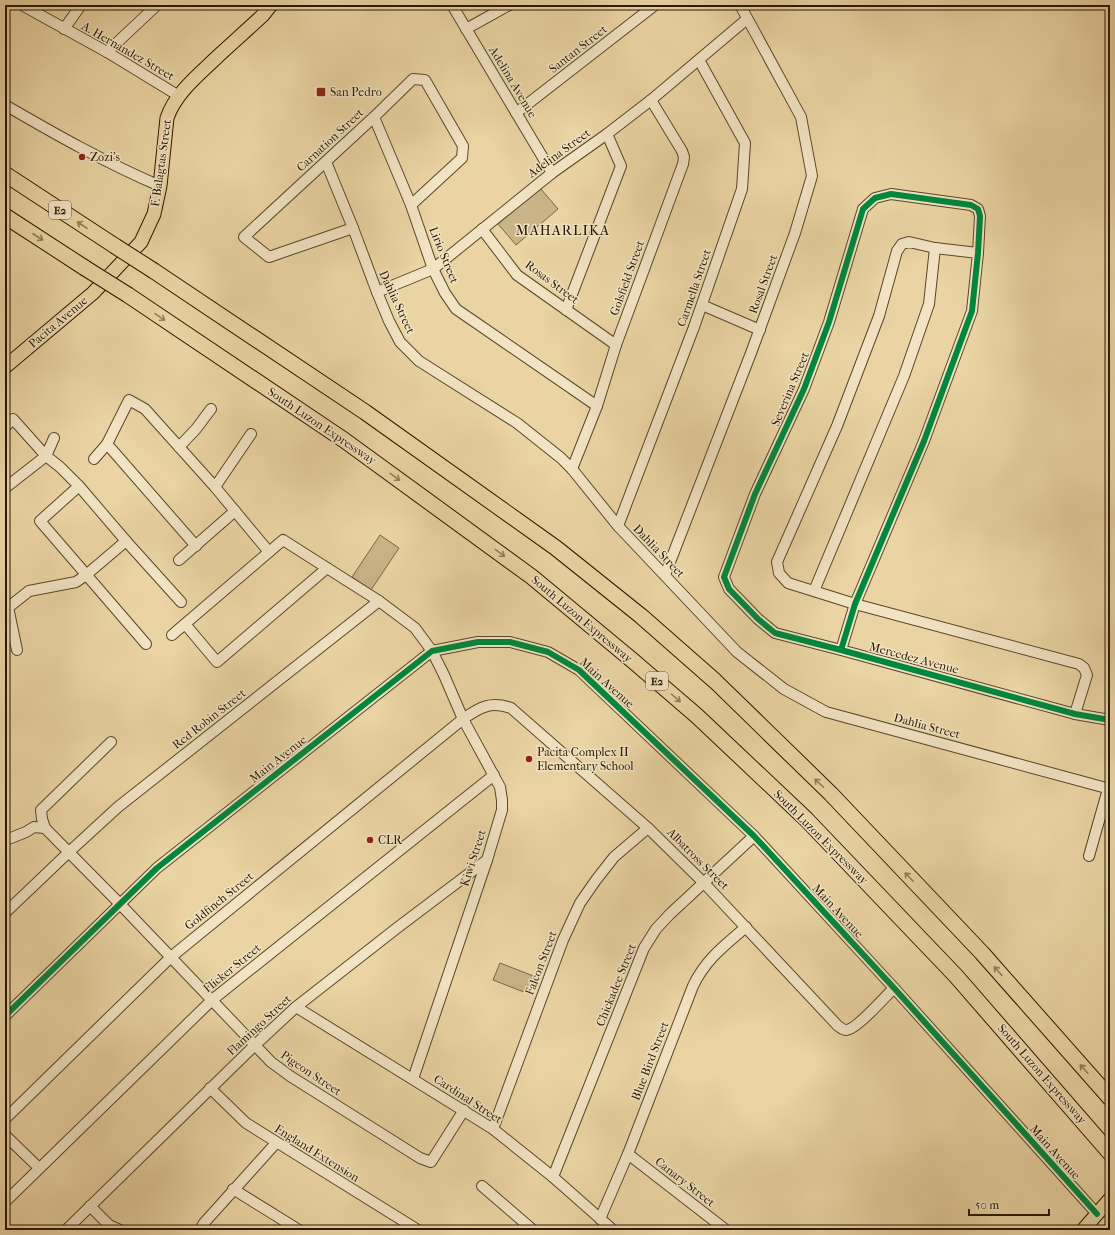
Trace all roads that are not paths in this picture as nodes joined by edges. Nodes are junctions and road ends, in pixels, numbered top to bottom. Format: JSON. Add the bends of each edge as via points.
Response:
{"nodes":[{"id":1,"x":22,"y":5,"type":"edge"},
{"id":2,"x":81,"y":5,"type":"edge"},
{"id":3,"x":157,"y":5,"type":"edge"},
{"id":4,"x":272,"y":5,"type":"edge"},
{"id":5,"x":452,"y":5,"type":"edge"},
{"id":6,"x":509,"y":5,"type":"edge"},
{"id":7,"x":655,"y":5,"type":"edge"},
{"id":8,"x":740,"y":5,"type":"edge"},
{"id":9,"x":748,"y":19,"type":"junction"},
{"id":10,"x":64,"y":29,"type":"junction"},
{"id":11,"x":466,"y":30,"type":"junction"},
{"id":12,"x":107,"y":52,"type":"junction"},
{"id":13,"x":699,"y":60,"type":"junction"},
{"id":14,"x":179,"y":96,"type":"junction"},
{"id":15,"x":651,"y":100,"type":"junction"},
{"id":16,"x":5,"y":105,"type":"edge"},
{"id":17,"x":516,"y":113,"type":"junction"},
{"id":18,"x":374,"y":117,"type":"junction"},
{"id":19,"x":607,"y":134,"type":"junction"},
{"id":20,"x":326,"y":162,"type":"junction"},
{"id":21,"x":552,"y":173,"type":"junction"},
{"id":22,"x":5,"y":174,"type":"edge"},
{"id":23,"x":160,"y":186,"type":"junction"},
{"id":24,"x":411,"y":205,"type":"junction"},
{"id":25,"x":5,"y":216,"type":"edge"},
{"id":26,"x":353,"y":228,"type":"junction"},
{"id":27,"x":482,"y":229,"type":"junction"},
{"id":28,"x":935,"y":248,"type":"junction"},
{"id":29,"x":978,"y":253,"type":"junction"},
{"id":30,"x":433,"y":269,"type":"junction"},
{"id":31,"x":376,"y":292,"type":"junction"},
{"id":32,"x":93,"y":293,"type":"joint"},
{"id":33,"x":702,"y":305,"type":"junction"},
{"id":34,"x":566,"y":310,"type":"junction"},
{"id":35,"x":760,"y":330,"type":"junction"},
{"id":36,"x":616,"y":345,"type":"junction"},
{"id":37,"x":5,"y":367,"type":"edge"},
{"id":38,"x":597,"y":406,"type":"junction"},
{"id":39,"x":211,"y":409,"type":"dead end"},
{"id":40,"x":5,"y":427,"type":"edge"},
{"id":41,"x":251,"y":434,"type":"dead end"},
{"id":42,"x":54,"y":438,"type":"dead end"},
{"id":43,"x":107,"y":444,"type":"junction"},
{"id":44,"x":179,"y":447,"type":"junction"},
{"id":45,"x":46,"y":456,"type":"junction"},
{"id":46,"x":94,"y":459,"type":"dead end"},
{"id":47,"x":572,"y":470,"type":"junction"},
{"id":48,"x":79,"y":486,"type":"junction"},
{"id":49,"x":215,"y":487,"type":"junction"},
{"id":50,"x":5,"y":488,"type":"edge"},
{"id":51,"x":235,"y":511,"type":"junction"},
{"id":52,"x":618,"y":526,"type":"junction"},
{"id":53,"x":126,"y":541,"type":"junction"},
{"id":54,"x":196,"y":546,"type":"junction"},
{"id":55,"x":269,"y":552,"type":"junction"},
{"id":56,"x":179,"y":560,"type":"dead end"},
{"id":57,"x":327,"y":568,"type":"junction"},
{"id":58,"x":86,"y":575,"type":"junction"},
{"id":59,"x":665,"y":575,"type":"junction"},
{"id":60,"x":729,"y":589,"type":"joint"},
{"id":61,"x":814,"y":591,"type":"junction"},
{"id":62,"x":379,"y":601,"type":"junction"},
{"id":63,"x":181,"y":602,"type":"dead end"},
{"id":64,"x":855,"y":604,"type":"junction"},
{"id":65,"x":7,"y":609,"type":"edge"},
{"id":66,"x":185,"y":624,"type":"junction"},
{"id":67,"x":172,"y":635,"type":"dead end"},
{"id":68,"x":146,"y":644,"type":"dead end"},
{"id":69,"x":18,"y":650,"type":"dead end"},
{"id":70,"x":841,"y":650,"type":"junction"},
{"id":71,"x":432,"y":652,"type":"junction"},
{"id":72,"x":1075,"y":714,"type":"junction"},
{"id":73,"x":463,"y":719,"type":"junction"},
{"id":74,"x":1110,"y":720,"type":"edge"},
{"id":75,"x":111,"y":742,"type":"dead end"},
{"id":76,"x":494,"y":775,"type":"junction"},
{"id":77,"x":1109,"y":789,"type":"edge"},
{"id":78,"x":45,"y":828,"type":"junction"},
{"id":79,"x":648,"y":828,"type":"junction"},
{"id":80,"x":754,"y":836,"type":"junction"},
{"id":81,"x":5,"y":840,"type":"edge"},
{"id":82,"x":69,"y":852,"type":"junction"},
{"id":83,"x":1090,"y":856,"type":"dead end"},
{"id":84,"x":487,"y":860,"type":"junction"},
{"id":85,"x":704,"y":883,"type":"junction"},
{"id":86,"x":119,"y":903,"type":"junction"},
{"id":87,"x":5,"y":913,"type":"edge"},
{"id":88,"x":746,"y":927,"type":"junction"},
{"id":89,"x":171,"y":957,"type":"junction"},
{"id":90,"x":894,"y":988,"type":"junction"},
{"id":91,"x":212,"y":1000,"type":"junction"},
{"id":92,"x":296,"y":1007,"type":"junction"},
{"id":93,"x":5,"y":1016,"type":"edge"},
{"id":94,"x":255,"y":1045,"type":"junction"},
{"id":95,"x":413,"y":1079,"type":"junction"},
{"id":96,"x":210,"y":1088,"type":"junction"},
{"id":97,"x":1110,"y":1098,"type":"edge"},
{"id":98,"x":464,"y":1110,"type":"junction"},
{"id":99,"x":5,"y":1119,"type":"edge"},
{"id":100,"x":492,"y":1129,"type":"junction"},
{"id":101,"x":5,"y":1135,"type":"edge"},
{"id":102,"x":276,"y":1143,"type":"junction"},
{"id":103,"x":628,"y":1154,"type":"junction"},
{"id":104,"x":1110,"y":1154,"type":"edge"},
{"id":105,"x":39,"y":1168,"type":"junction"},
{"id":106,"x":553,"y":1177,"type":"junction"},
{"id":107,"x":482,"y":1186,"type":"dead end"},
{"id":108,"x":233,"y":1189,"type":"junction"},
{"id":109,"x":1110,"y":1199,"type":"edge"},
{"id":110,"x":5,"y":1202,"type":"edge"},
{"id":111,"x":90,"y":1206,"type":"junction"},
{"id":112,"x":1097,"y":1214,"type":"junction"},
{"id":113,"x":600,"y":1219,"type":"junction"},
{"id":114,"x":66,"y":1230,"type":"edge"},
{"id":115,"x":120,"y":1230,"type":"edge"},
{"id":116,"x":200,"y":1230,"type":"edge"},
{"id":117,"x":299,"y":1230,"type":"edge"},
{"id":118,"x":418,"y":1230,"type":"edge"},
{"id":119,"x":533,"y":1230,"type":"edge"},
{"id":120,"x":613,"y":1230,"type":"edge"},
{"id":121,"x":726,"y":1230,"type":"edge"},
{"id":122,"x":1083,"y":1230,"type":"edge"}],
"edges":[{"from":1,"to":10,"type":"street","name":"A. Hernandez Street"},
{"from":2,"to":10,"type":"street"},
{"from":3,"to":12,"type":"street"},
{"from":4,"to":14,"type":"main road","name":"F. Balagtas Street"},
{"from":5,"to":11,"type":"street","name":"Adelina Avenue"},
{"from":6,"to":11,"type":"street"},
{"from":7,"to":17,"type":"street","name":"Santan Street"},
{"from":8,"to":9,"type":"street","name":"Rosal Street"},
{"from":9,"to":13,"type":"street","name":"Adelina Street"},
{"from":9,"to":35,"type":"street","name":"Rosal Street","via":[[801,117],[812,176],[795,233]]},
{"from":10,"to":12,"type":"street","name":"A. Hernandez Street"},
{"from":11,"to":17,"type":"street","name":"Adelina Avenue"},
{"from":12,"to":14,"type":"street","name":"A. Hernandez Street"},
{"from":13,"to":15,"type":"street","name":"Adelina Street"},
{"from":13,"to":33,"type":"street","name":"Carmella Street","via":[[745,143],[742,189]]},
{"from":14,"to":23,"type":"main road","name":"F. Balagtas Street","via":[[167,118]]},
{"from":15,"to":19,"type":"street","name":"Adelina Street"},
{"from":15,"to":36,"type":"street","name":"Golsfield Street","via":[[684,157]]},
{"from":16,"to":23,"type":"street","via":[[61,138]]},
{"from":17,"to":21,"type":"street","name":"Adelina Avenue"},
{"from":18,"to":20,"type":"street","name":"Carnation Street"},
{"from":18,"to":24,"type":"street","name":"Lirio Street"},
{"from":18,"to":24,"type":"street","name":"Carnation Street","via":[[413,79],[425,80],[462,146],[462,158]]},
{"from":19,"to":21,"type":"street","name":"Adelina Street"},
{"from":19,"to":34,"type":"street","via":[[622,166]]},
{"from":20,"to":26,"type":"street","name":"Dahlia Street"},
{"from":20,"to":26,"type":"street","name":"Carnation Street","via":[[244,237],[269,257]]},
{"from":21,"to":27,"type":"street","name":"Adelina Street"},
{"from":97,"to":22,"type":"highway","number":"E2","one_way":true,"bridge":true,"via":[[982,953],[831,794],[715,681],[641,616],[556,548],[365,412]]},
{"from":23,"to":32,"type":"main road","name":"F. Balagtas Street","via":[[154,214],[141,242]]},
{"from":24,"to":30,"type":"street","name":"Lirio Street"},
{"from":25,"to":104,"type":"highway","name":"South Luzon Expressway","number":"E2","one_way":true,"bridge":true,"via":[[344,440],[532,577],[632,660],[697,716],[806,819],[956,976]]},
{"from":26,"to":31,"type":"street","name":"Dahlia Street"},
{"from":27,"to":30,"type":"street","name":"Adelina Street"},
{"from":27,"to":34,"type":"street","name":"Rosas Street","via":[[517,275]]},
{"from":28,"to":29,"type":"street"},
{"from":28,"to":61,"type":"street","via":[[929,304],[904,376]]},
{"from":28,"to":61,"type":"street","via":[[909,242],[902,244],[897,251],[879,316],[837,426],[777,562],[779,574],[788,583]]},
{"from":29,"to":60,"type":"street","name":"Severina Street","via":[[980,216],[978,209],[971,205],[891,194],[875,198],[863,209],[829,322],[804,389],[755,494],[724,577]]},
{"from":29,"to":64,"type":"street","via":[[972,311],[924,441]]},
{"from":30,"to":31,"type":"street","name":"Adelina Street"},
{"from":30,"to":38,"type":"street","name":"Lirio Street","via":[[456,309]]},
{"from":31,"to":47,"type":"street","name":"Dahlia Street","via":[[400,342],[419,360],[517,423],[562,458]]},
{"from":32,"to":37,"type":"main road","name":"Pacita Avenue"},
{"from":33,"to":35,"type":"street"},
{"from":33,"to":52,"type":"street","name":"Carmella Street"},
{"from":34,"to":36,"type":"street","name":"Rosas Street"},
{"from":35,"to":59,"type":"street","name":"Rosal Street"},
{"from":36,"to":38,"type":"street","name":"Golsfield Street"},
{"from":38,"to":47,"type":"street","name":"Golsfield Street"},
{"from":39,"to":44,"type":"street"},
{"from":40,"to":45,"type":"street","via":[[13,419]]},
{"from":41,"to":49,"type":"street"},
{"from":42,"to":45,"type":"street"},
{"from":43,"to":44,"type":"street","via":[[129,400],[145,409]]},
{"from":43,"to":46,"type":"street"},
{"from":43,"to":54,"type":"street"},
{"from":44,"to":49,"type":"street"},
{"from":45,"to":48,"type":"street"},
{"from":45,"to":50,"type":"street"},
{"from":47,"to":52,"type":"street","name":"Dahlia Street"},
{"from":48,"to":53,"type":"street"},
{"from":48,"to":58,"type":"street","via":[[40,521]]},
{"from":49,"to":51,"type":"street"},
{"from":51,"to":54,"type":"street"},
{"from":51,"to":55,"type":"street"},
{"from":52,"to":59,"type":"street","name":"Dahlia Street"},
{"from":53,"to":58,"type":"street"},
{"from":53,"to":63,"type":"street"},
{"from":54,"to":56,"type":"street"},
{"from":55,"to":57,"type":"street","via":[[283,540]]},
{"from":55,"to":66,"type":"street"},
{"from":57,"to":62,"type":"street"},
{"from":57,"to":66,"type":"street","via":[[217,662]]},
{"from":58,"to":65,"type":"street","via":[[76,582],[29,591]]},
{"from":58,"to":68,"type":"street"},
{"from":59,"to":77,"type":"street","name":"Dahlia Street","via":[[737,652],[784,690],[826,712]]},
{"from":60,"to":70,"type":"street","name":"Mercedez Avenue","via":[[775,633]]},
{"from":61,"to":64,"type":"street"},
{"from":62,"to":71,"type":"street","via":[[415,628]]},
{"from":62,"to":82,"type":"street","name":"Red Robin Street","via":[[118,807]]},
{"from":64,"to":70,"type":"street"},
{"from":64,"to":72,"type":"street","via":[[1078,664],[1087,674]]},
{"from":65,"to":69,"type":"street"},
{"from":66,"to":67,"type":"street"},
{"from":70,"to":72,"type":"street","name":"Mercedez Avenue"},
{"from":71,"to":73,"type":"street","name":"Kiwi Street"},
{"from":71,"to":80,"type":"street","name":"Main Avenue","via":[[478,642],[510,642],[548,652],[579,670]]},
{"from":71,"to":86,"type":"street","name":"Main Avenue","via":[[156,868]]},
{"from":72,"to":74,"type":"street","name":"Mercedez Avenue"},
{"from":73,"to":76,"type":"street","name":"Kiwi Street"},
{"from":73,"to":79,"type":"street","name":"Albatross Street","via":[[484,706],[493,704],[511,708]]},
{"from":73,"to":89,"type":"street","name":"Goldfinch Street"},
{"from":75,"to":78,"type":"street","via":[[41,810]]},
{"from":76,"to":84,"type":"street","name":"Kiwi Street","via":[[500,787],[502,810]]},
{"from":76,"to":91,"type":"street","name":"Flicker Street"},
{"from":77,"to":83,"type":"street"},
{"from":78,"to":81,"type":"street","via":[[34,827]]},
{"from":78,"to":82,"type":"street","name":"Pigeon Street"},
{"from":79,"to":85,"type":"street","name":"Albatross Street"},
{"from":79,"to":100,"type":"street","name":"Falcon Street","via":[[614,857],[580,903],[563,940]]},
{"from":80,"to":85,"type":"street","name":"Chickadee Street"},
{"from":80,"to":90,"type":"street","name":"Main Avenue"},
{"from":82,"to":86,"type":"street","name":"Pigeon Street"},
{"from":82,"to":87,"type":"street","name":"Red Robin Street"},
{"from":84,"to":92,"type":"street","name":"Flamingo Street"},
{"from":84,"to":95,"type":"street","name":"Kiwi Street"},
{"from":85,"to":88,"type":"street","name":"Albatross Street"},
{"from":85,"to":106,"type":"street","name":"Chickadee Street","via":[[656,929],[644,948]]},
{"from":86,"to":89,"type":"street","name":"Pigeon Street"},
{"from":86,"to":93,"type":"street","name":"Main Avenue"},
{"from":88,"to":90,"type":"street","name":"Albatross Street","via":[[842,1029],[847,1030],[856,1026]]},
{"from":88,"to":103,"type":"street","name":"Blue Bird Street","via":[[707,962],[699,974]]},
{"from":89,"to":91,"type":"street","name":"Pigeon Street"},
{"from":89,"to":99,"type":"street","name":"Goldfinch Street"},
{"from":90,"to":112,"type":"street","name":"Main Avenue"},
{"from":91,"to":94,"type":"street","name":"Pigeon Street"},
{"from":91,"to":105,"type":"street","name":"Flicker Street"},
{"from":92,"to":94,"type":"street","name":"Flamingo Street"},
{"from":92,"to":95,"type":"street","name":"Cardinal Street"},
{"from":94,"to":96,"type":"street","name":"Flamingo Street"},
{"from":94,"to":98,"type":"street","name":"Pigeon Street","via":[[271,1062],[290,1076],[420,1158],[431,1162]]},
{"from":95,"to":98,"type":"street","name":"Cardinal Street"},
{"from":96,"to":102,"type":"street","name":"England Extension","via":[[246,1123]]},
{"from":96,"to":111,"type":"street","name":"Flamingo Street"},
{"from":98,"to":100,"type":"street","name":"Cardinal Street"},
{"from":100,"to":106,"type":"street","name":"Cardinal Street"},
{"from":101,"to":105,"type":"street"},
{"from":102,"to":108,"type":"street"},
{"from":102,"to":118,"type":"street","name":"England Extension"},
{"from":103,"to":113,"type":"street","name":"Blue Bird Street"},
{"from":103,"to":121,"type":"street","name":"Canary Street"},
{"from":105,"to":110,"type":"street","name":"Flicker Street"},
{"from":106,"to":113,"type":"street","name":"Cardinal Street"},
{"from":107,"to":119,"type":"street"},
{"from":108,"to":116,"type":"street"},
{"from":108,"to":117,"type":"street"},
{"from":109,"to":112,"type":"main road"},
{"from":111,"to":114,"type":"street","name":"Flamingo Street"},
{"from":111,"to":115,"type":"street","via":[[109,1225]]},
{"from":112,"to":122,"type":"main road"},
{"from":113,"to":120,"type":"street","name":"Cardinal Street"}]}
